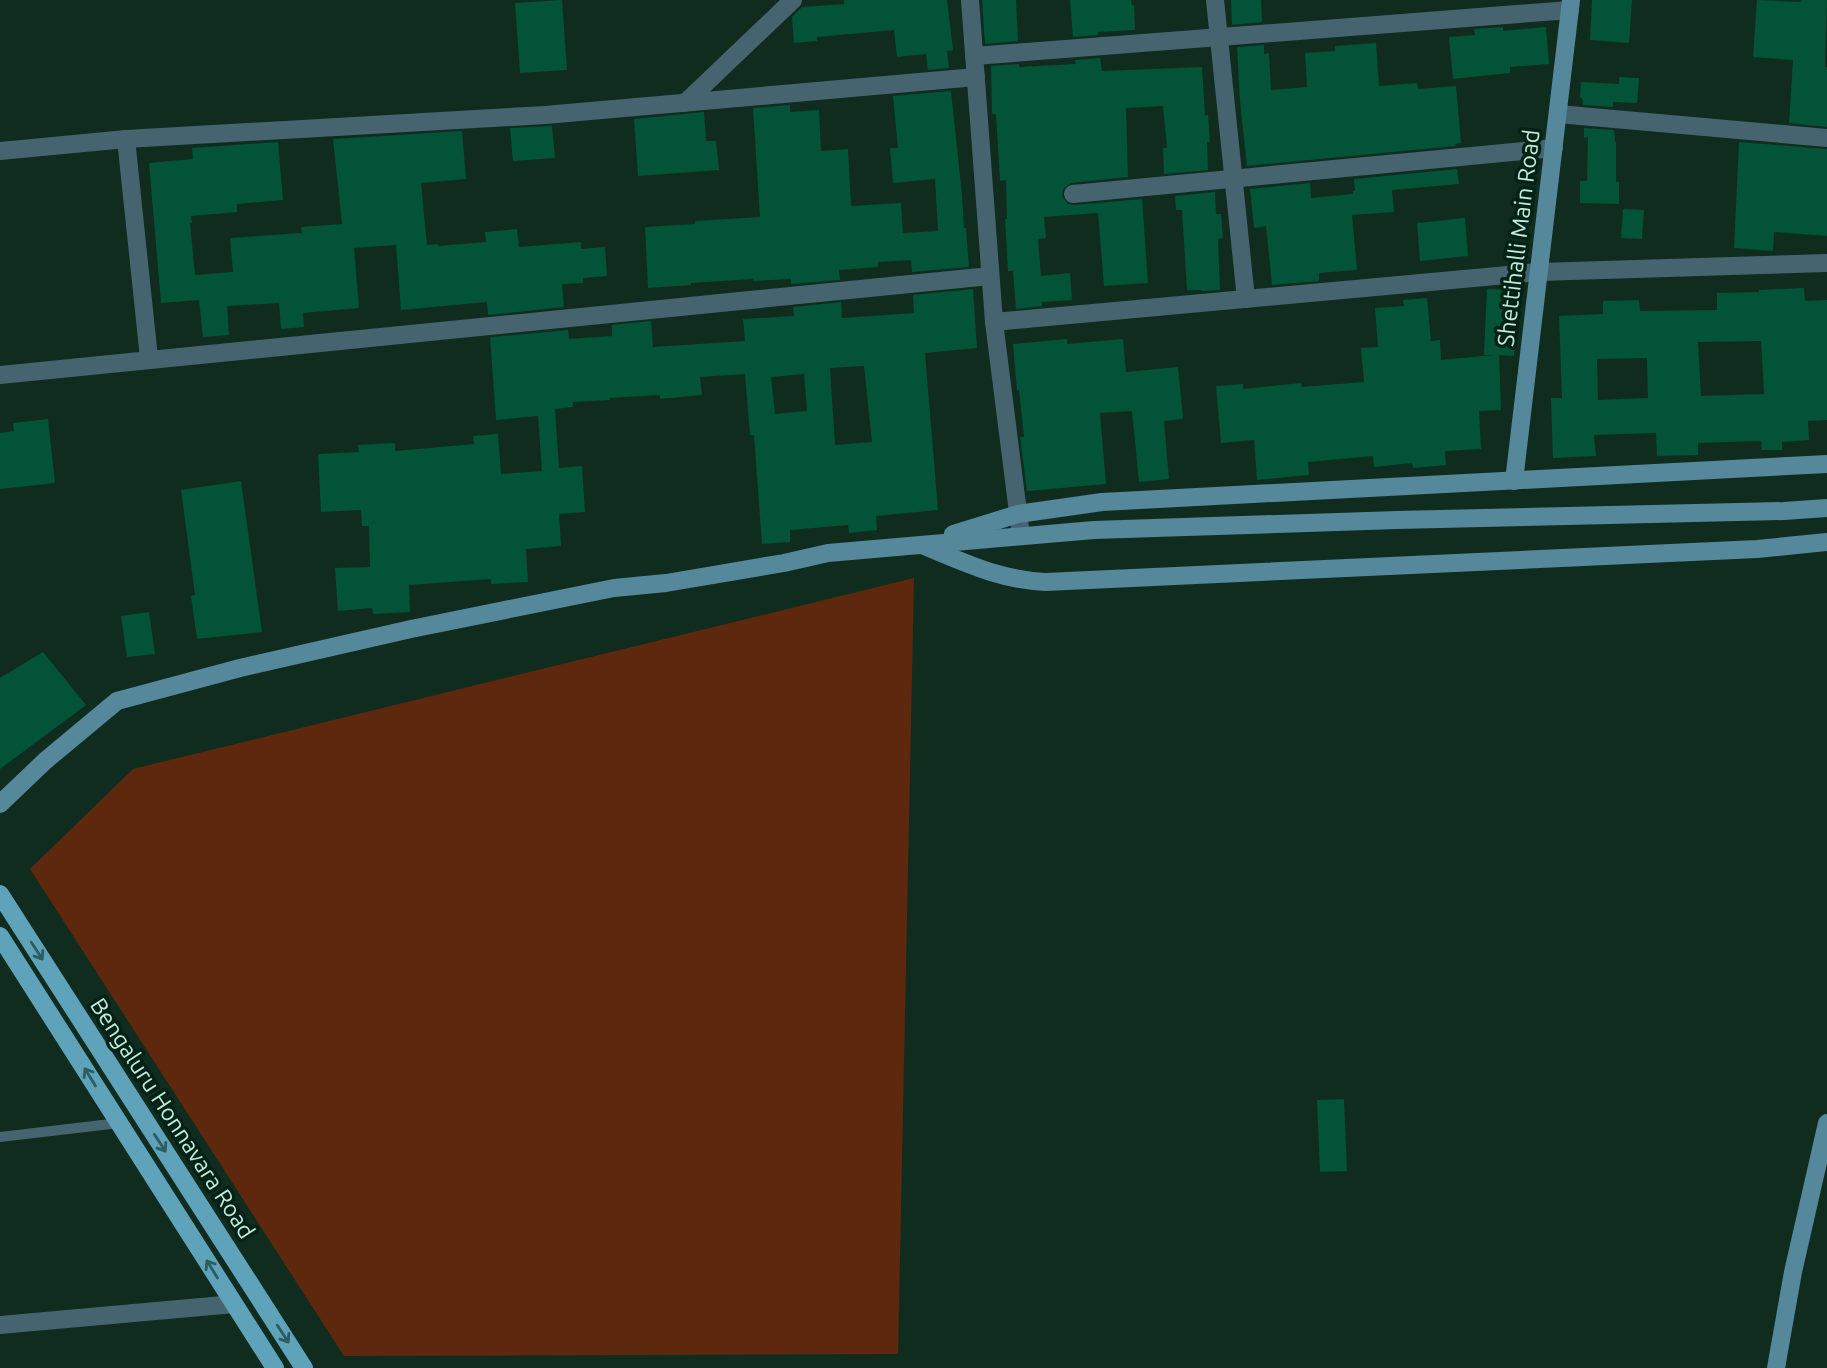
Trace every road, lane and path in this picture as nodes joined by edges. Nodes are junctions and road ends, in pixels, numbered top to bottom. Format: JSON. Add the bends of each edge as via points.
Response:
{"nodes":[{"id":1,"x":793,"y":0,"type":"edge"},
{"id":2,"x":970,"y":0,"type":"edge"},
{"id":3,"x":1215,"y":0,"type":"edge"},
{"id":4,"x":1570,"y":5,"type":"edge"},
{"id":5,"x":1218,"y":38,"type":"junction"},
{"id":6,"x":974,"y":57,"type":"junction"},
{"id":7,"x":976,"y":77,"type":"junction"},
{"id":8,"x":685,"y":103,"type":"junction"},
{"id":9,"x":1558,"y":114,"type":"junction"},
{"id":10,"x":1827,"y":138,"type":"edge"},
{"id":11,"x":126,"y":139,"type":"junction"},
{"id":12,"x":1554,"y":148,"type":"junction"},
{"id":13,"x":0,"y":151,"type":"edge"},
{"id":14,"x":1233,"y":178,"type":"junction"},
{"id":15,"x":1073,"y":194,"type":"dead end"},
{"id":16,"x":1827,"y":263,"type":"edge"},
{"id":17,"x":1539,"y":272,"type":"junction"},
{"id":18,"x":990,"y":276,"type":"junction"},
{"id":19,"x":1246,"y":299,"type":"junction"},
{"id":20,"x":994,"y":322,"type":"junction"},
{"id":21,"x":149,"y":359,"type":"junction"},
{"id":22,"x":0,"y":375,"type":"edge"},
{"id":23,"x":1827,"y":464,"type":"edge"},
{"id":24,"x":1514,"y":481,"type":"junction"},
{"id":25,"x":1827,"y":509,"type":"edge"},
{"id":26,"x":1018,"y":514,"type":"junction"},
{"id":27,"x":1021,"y":536,"type":"junction"},
{"id":28,"x":1827,"y":542,"type":"edge"},
{"id":29,"x":921,"y":545,"type":"junction"},
{"id":30,"x":0,"y":804,"type":"edge"},
{"id":31,"x":0,"y":894,"type":"edge"},
{"id":32,"x":0,"y":936,"type":"edge"},
{"id":33,"x":119,"y":1123,"type":"junction"},
{"id":34,"x":1827,"y":1123,"type":"edge"},
{"id":35,"x":0,"y":1136,"type":"edge"},
{"id":36,"x":234,"y":1304,"type":"junction"},
{"id":37,"x":0,"y":1325,"type":"edge"},
{"id":38,"x":275,"y":1368,"type":"edge"},
{"id":39,"x":304,"y":1368,"type":"edge"},
{"id":40,"x":1776,"y":1368,"type":"edge"}],
"edges":[{"from":1,"to":8,"type":"street"},
{"from":2,"to":6,"type":"street"},
{"from":3,"to":5,"type":"street"},
{"from":4,"to":5,"type":"street"},
{"from":4,"to":9,"type":"street","name":"Shettihalli Main Road"},
{"from":5,"to":6,"type":"street"},
{"from":5,"to":14,"type":"street"},
{"from":6,"to":7,"type":"street"},
{"from":7,"to":8,"type":"street"},
{"from":7,"to":18,"type":"street"},
{"from":8,"to":11,"type":"street"},
{"from":9,"to":10,"type":"street"},
{"from":9,"to":12,"type":"street","name":"Shettihalli Main Road"},
{"from":11,"to":13,"type":"street"},
{"from":11,"to":21,"type":"street"},
{"from":12,"to":14,"type":"street"},
{"from":12,"to":17,"type":"street","name":"Shettihalli Main Road"},
{"from":14,"to":15,"type":"street"},
{"from":14,"to":19,"type":"street"},
{"from":16,"to":17,"type":"street"},
{"from":17,"to":19,"type":"street"},
{"from":17,"to":24,"type":"street","name":"Shettihalli Main Road"},
{"from":18,"to":20,"type":"street"},
{"from":18,"to":21,"type":"street"},
{"from":19,"to":20,"type":"street"},
{"from":20,"to":26,"type":"street"},
{"from":21,"to":22,"type":"street"},
{"from":23,"to":24,"type":"street"},
{"from":24,"to":26,"type":"street","via":[[1102,502]]},
{"from":25,"to":27,"type":"street","via":[[1094,530]]},
{"from":26,"to":27,"type":"street"},
{"from":26,"to":29,"type":"street"},
{"from":27,"to":29,"type":"street"},
{"from":28,"to":29,"type":"street","via":[[1046,582],[994,574]]},
{"from":29,"to":30,"type":"street","via":[[828,553],[680,581],[614,588],[384,635],[117,701]]},
{"from":31,"to":39,"type":"main road","name":"Bengaluru Honnavara Road","one_way":true},
{"from":33,"to":32,"type":"main road","name":"Bengaluru Honnavara Road","one_way":true},
{"from":33,"to":35,"type":"lane"},
{"from":36,"to":33,"type":"main road","name":"Bengaluru Honnavara Road","one_way":true},
{"from":34,"to":40,"type":"street"},
{"from":36,"to":37,"type":"street"},
{"from":36,"to":38,"type":"main road","name":"Bengaluru Honnavara Road"}]}
